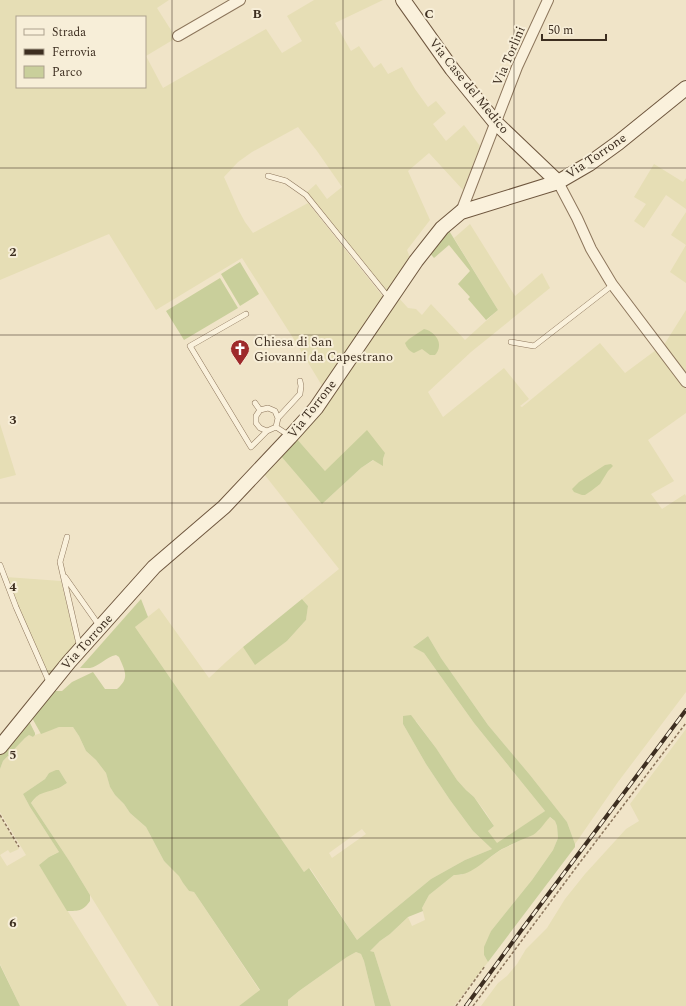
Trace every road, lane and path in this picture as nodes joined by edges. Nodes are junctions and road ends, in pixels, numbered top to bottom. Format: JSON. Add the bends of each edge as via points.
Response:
{"nodes":[{"id":1,"x":240,"y":0,"type":"edge"},
{"id":2,"x":404,"y":0,"type":"edge"},
{"id":3,"x":548,"y":0,"type":"edge"},
{"id":4,"x":178,"y":36,"type":"dead end"},
{"id":5,"x":686,"y":88,"type":"edge"},
{"id":6,"x":495,"y":122,"type":"junction"},
{"id":7,"x":268,"y":176,"type":"dead end"},
{"id":8,"x":558,"y":182,"type":"junction"},
{"id":9,"x":461,"y":212,"type":"junction"},
{"id":10,"x":612,"y":284,"type":"junction"},
{"id":11,"x":390,"y":299,"type":"junction"},
{"id":12,"x":246,"y":314,"type":"dead end"},
{"id":13,"x":511,"y":342,"type":"dead end"},
{"id":14,"x":300,"y":381,"type":"dead end"},
{"id":15,"x":686,"y":382,"type":"edge"},
{"id":16,"x":256,"y":403,"type":"dead end"},
{"id":17,"x":260,"y":410,"type":"junction"},
{"id":18,"x":278,"y":418,"type":"junction"},
{"id":19,"x":276,"y":427,"type":"junction"},
{"id":20,"x":266,"y":431,"type":"junction"},
{"id":21,"x":290,"y":437,"type":"junction"},
{"id":22,"x":67,"y":537,"type":"dead end"},
{"id":23,"x":0,"y":565,"type":"edge"},
{"id":24,"x":62,"y":574,"type":"junction"},
{"id":25,"x":101,"y":625,"type":"junction"},
{"id":26,"x":80,"y":648,"type":"junction"},
{"id":27,"x":50,"y":685,"type":"junction"},
{"id":28,"x":686,"y":723,"type":"edge"},
{"id":29,"x":0,"y":747,"type":"edge"},
{"id":30,"x":0,"y":815,"type":"edge"},
{"id":31,"x":19,"y":847,"type":"dead end"},
{"id":32,"x":485,"y":966,"type":"dead end"},
{"id":33,"x":456,"y":1006,"type":"edge"},
{"id":34,"x":474,"y":1006,"type":"edge"}],
"edges":[{"from":1,"to":4,"type":"street"},
{"from":2,"to":6,"type":"main road","name":"Via Case del Medico","via":[[452,69]]},
{"from":3,"to":6,"type":"street","name":"Via Torlini"},
{"from":5,"to":8,"type":"main road","name":"Via Torrone","via":[[618,143]]},
{"from":6,"to":8,"type":"main road","name":"Via Case del Medico"},
{"from":6,"to":9,"type":"street","name":"Via Torlini"},
{"from":7,"to":11,"type":"lane","via":[[286,181],[306,195]]},
{"from":8,"to":9,"type":"main road","name":"Via Torrone"},
{"from":8,"to":10,"type":"street","via":[[591,249]]},
{"from":9,"to":11,"type":"main road","name":"Via Torrone","via":[[442,228]]},
{"from":10,"to":13,"type":"lane","via":[[534,346]]},
{"from":10,"to":15,"type":"street"},
{"from":11,"to":21,"type":"main road","name":"Via Torrone","via":[[316,408]]},
{"from":12,"to":20,"type":"lane","via":[[190,346],[250,447]]},
{"from":14,"to":18,"type":"lane","via":[[300,394]]},
{"from":16,"to":17,"type":"lane"},
{"from":17,"to":18,"type":"lane","via":[[268,408],[275,411]]},
{"from":17,"to":20,"type":"lane","via":[[256,416],[256,423]]},
{"from":18,"to":19,"type":"lane"},
{"from":19,"to":20,"type":"lane"},
{"from":19,"to":21,"type":"lane"},
{"from":21,"to":25,"type":"main road","name":"Via Torrone","via":[[224,507],[154,567]]},
{"from":22,"to":24,"type":"lane","via":[[60,562]]},
{"from":23,"to":27,"type":"lane"},
{"from":24,"to":25,"type":"lane"},
{"from":24,"to":26,"type":"lane"},
{"from":25,"to":26,"type":"main road","name":"Via Torrone"},
{"from":26,"to":27,"type":"main road","name":"Via Torrone"},
{"from":27,"to":29,"type":"main road","name":"Via Torrone"},
{"from":28,"to":34,"type":"path"},
{"from":30,"to":31,"type":"path"},
{"from":32,"to":33,"type":"path"}]}
